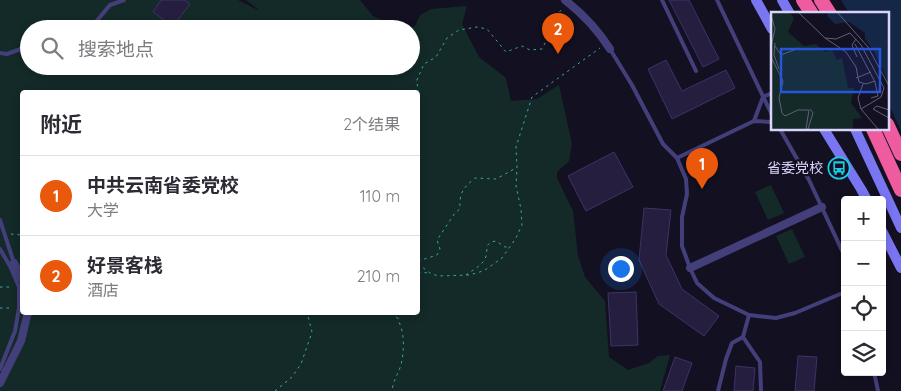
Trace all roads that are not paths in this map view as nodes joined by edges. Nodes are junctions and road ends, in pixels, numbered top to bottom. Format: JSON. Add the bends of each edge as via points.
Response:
{"nodes":[{"id":1,"x":124,"y":0,"type":"edge"},
{"id":2,"x":565,"y":0,"type":"edge"},
{"id":3,"x":662,"y":0,"type":"edge"},
{"id":4,"x":717,"y":0,"type":"edge"},
{"id":5,"x":756,"y":0,"type":"edge"},
{"id":6,"x":782,"y":0,"type":"edge"},
{"id":7,"x":804,"y":0,"type":"edge"},
{"id":8,"x":821,"y":0,"type":"edge"},
{"id":9,"x":789,"y":12,"type":"edge"},
{"id":10,"x":811,"y":12,"type":"edge"},
{"id":11,"x":829,"y":12,"type":"edge"},
{"id":12,"x":98,"y":20,"type":"edge"},
{"id":13,"x":771,"y":27,"type":"edge"},
{"id":14,"x":608,"y":46,"type":"joint"},
{"id":15,"x":20,"y":49,"type":"edge"},
{"id":16,"x":0,"y":53,"type":"edge"},
{"id":17,"x":696,"y":71,"type":"dead end"},
{"id":18,"x":771,"y":93,"type":"edge"},
{"id":19,"x":763,"y":97,"type":"junction"},
{"id":20,"x":771,"y":113,"type":"edge"},
{"id":21,"x":754,"y":121,"type":"junction"},
{"id":22,"x":771,"y":122,"type":"edge"},
{"id":23,"x":888,"y":126,"type":"edge"},
{"id":24,"x":781,"y":130,"type":"edge"},
{"id":25,"x":825,"y":130,"type":"edge"},
{"id":26,"x":855,"y":130,"type":"edge"},
{"id":27,"x":873,"y":130,"type":"edge"},
{"id":28,"x":901,"y":154,"type":"edge"},
{"id":29,"x":677,"y":158,"type":"junction"},
{"id":30,"x":901,"y":190,"type":"edge"},
{"id":31,"x":865,"y":196,"type":"edge"},
{"id":32,"x":822,"y":207,"type":"junction"},
{"id":33,"x":0,"y":220,"type":"edge"},
{"id":34,"x":901,"y":228,"type":"edge"},
{"id":35,"x":886,"y":239,"type":"edge"},
{"id":36,"x":841,"y":248,"type":"edge"},
{"id":37,"x":0,"y":249,"type":"edge"},
{"id":38,"x":13,"y":265,"type":"junction"},
{"id":39,"x":690,"y":268,"type":"junction"},
{"id":40,"x":901,"y":268,"type":"edge"},
{"id":41,"x":20,"y":276,"type":"edge"},
{"id":42,"x":841,"y":294,"type":"edge"},
{"id":43,"x":749,"y":314,"type":"junction"},
{"id":44,"x":27,"y":315,"type":"edge"},
{"id":45,"x":743,"y":337,"type":"junction"},
{"id":46,"x":0,"y":369,"type":"edge"},
{"id":47,"x":875,"y":376,"type":"edge"},
{"id":48,"x":0,"y":383,"type":"edge"},
{"id":49,"x":718,"y":391,"type":"edge"},
{"id":50,"x":761,"y":391,"type":"edge"},
{"id":51,"x":878,"y":391,"type":"edge"}],
"edges":[{"from":1,"to":12,"type":"lane","via":[[110,5]]},
{"from":2,"to":14,"type":"street","via":[[593,26]]},
{"from":3,"to":17,"type":"lane"},
{"from":4,"to":19,"type":"lane"},
{"from":5,"to":13,"type":"main road"},
{"from":6,"to":9,"type":"main road"},
{"from":7,"to":10,"type":"highway"},
{"from":8,"to":11,"type":"highway"},
{"from":14,"to":29,"type":"lane","via":[[663,144]]},
{"from":15,"to":16,"type":"lane"},
{"from":18,"to":19,"type":"lane"},
{"from":19,"to":20,"type":"lane"},
{"from":19,"to":21,"type":"lane"},
{"from":21,"to":22,"type":"lane"},
{"from":21,"to":29,"type":"lane"},
{"from":23,"to":28,"type":"highway"},
{"from":24,"to":32,"type":"lane"},
{"from":25,"to":31,"type":"main road"},
{"from":26,"to":34,"type":"main road"},
{"from":27,"to":30,"type":"highway"},
{"from":29,"to":39,"type":"lane","via":[[686,179],[682,246]]},
{"from":32,"to":36,"type":"lane"},
{"from":32,"to":39,"type":"street"},
{"from":33,"to":38,"type":"lane"},
{"from":35,"to":40,"type":"main road"},
{"from":37,"to":38,"type":"lane"},
{"from":38,"to":41,"type":"street"},
{"from":38,"to":46,"type":"lane","via":[[19,287],[19,308],[15,331]]},
{"from":39,"to":43,"type":"lane","via":[[697,283],[714,298]]},
{"from":42,"to":43,"type":"lane","via":[[776,318]]},
{"from":43,"to":45,"type":"lane"},
{"from":44,"to":48,"type":"street","via":[[21,341]]},
{"from":45,"to":49,"type":"lane","via":[[732,343]]},
{"from":45,"to":50,"type":"lane","via":[[760,362]]},
{"from":47,"to":51,"type":"lane"}]}
